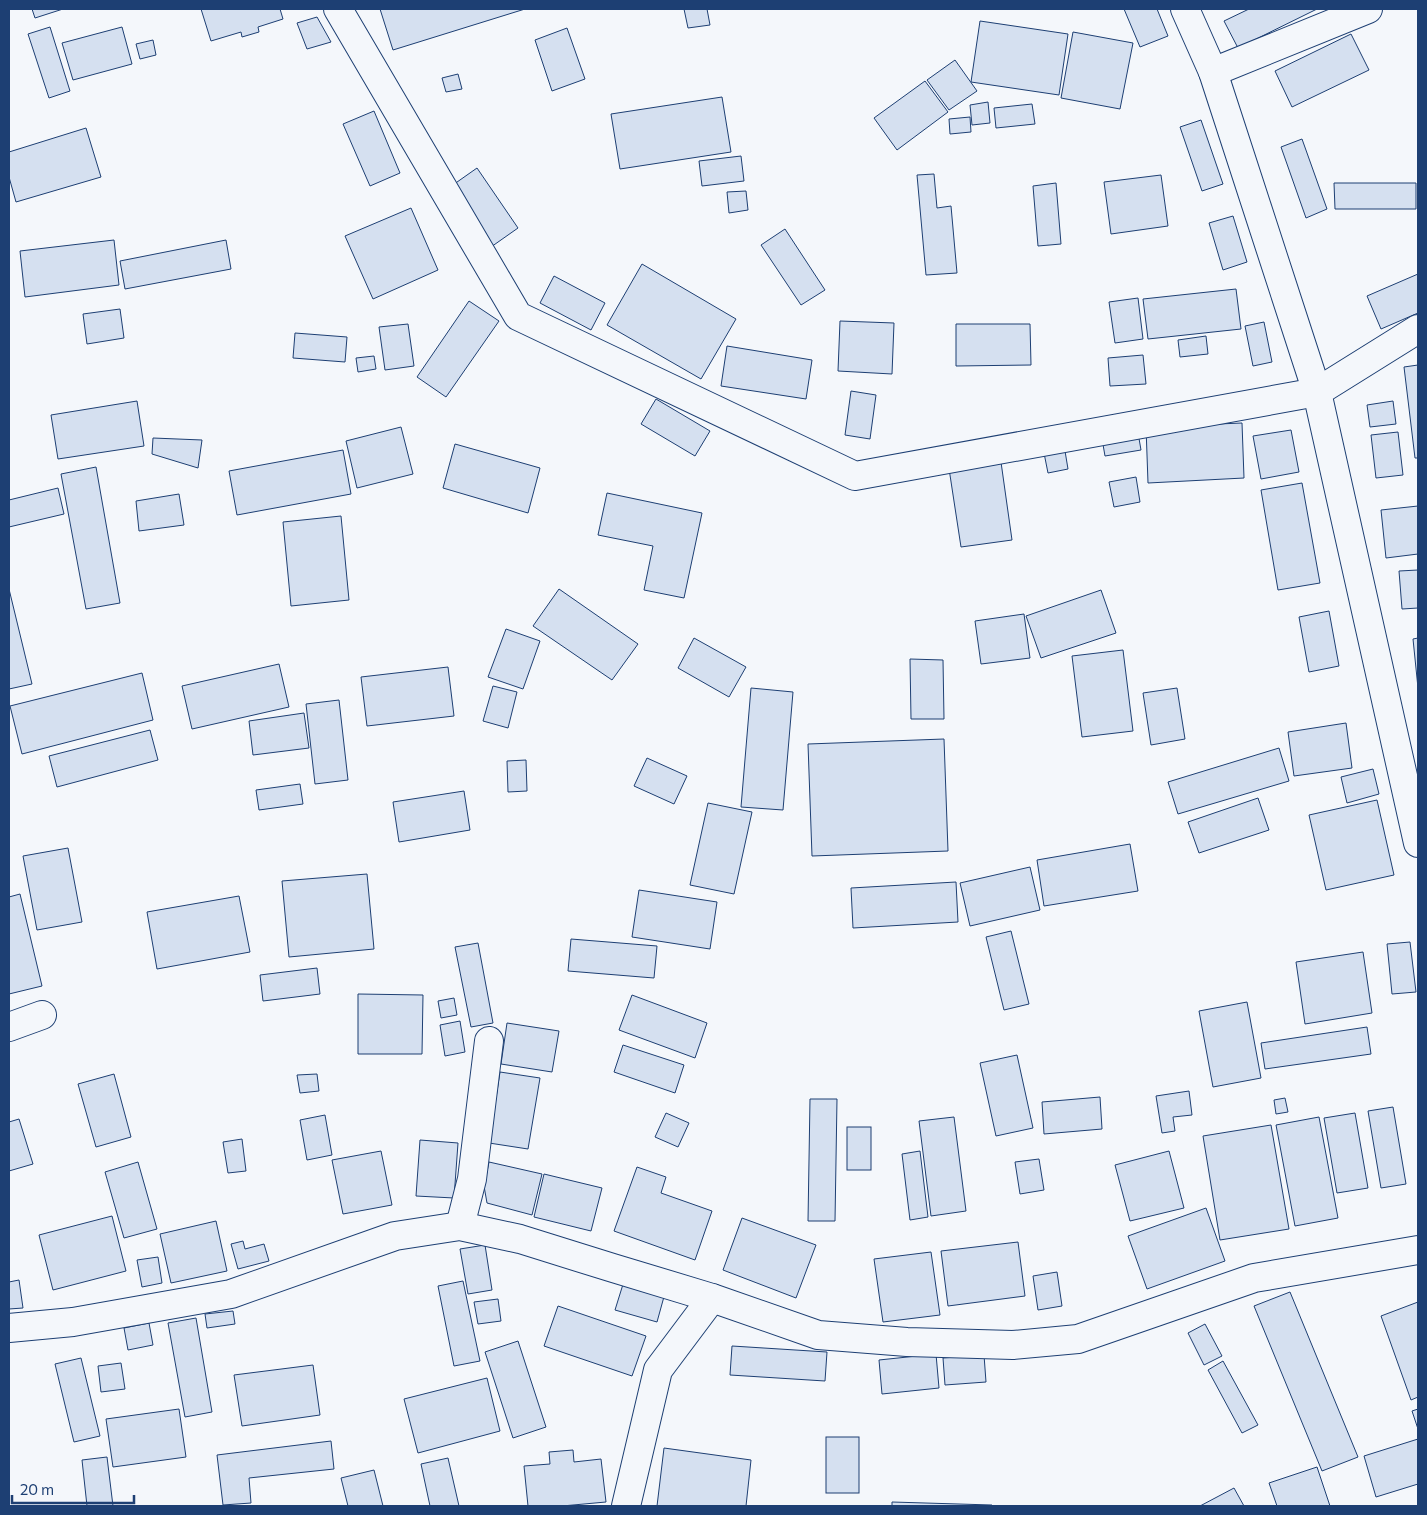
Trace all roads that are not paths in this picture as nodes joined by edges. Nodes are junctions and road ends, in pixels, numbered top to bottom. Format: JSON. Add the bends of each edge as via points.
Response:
{"nodes":[{"id":1,"x":338,"y":9,"type":"edge"},
{"id":2,"x":1185,"y":9,"type":"edge"},
{"id":3,"x":1368,"y":9,"type":"edge"},
{"id":4,"x":1213,"y":72,"type":"junction"},
{"id":5,"x":1418,"y":329,"type":"edge"},
{"id":6,"x":1317,"y":392,"type":"junction"},
{"id":7,"x":1418,"y":843,"type":"edge"},
{"id":8,"x":42,"y":1015,"type":"dead end"},
{"id":9,"x":9,"y":1027,"type":"edge"},
{"id":10,"x":489,"y":1041,"type":"dead end"},
{"id":11,"x":460,"y":1226,"type":"junction"},
{"id":12,"x":1418,"y":1250,"type":"edge"},
{"id":13,"x":712,"y":1298,"type":"junction"},
{"id":14,"x":9,"y":1328,"type":"edge"},
{"id":15,"x":626,"y":1506,"type":"edge"}],
"edges":[{"from":1,"to":6,"type":"street","via":[[518,316],[855,476]]},
{"from":2,"to":4,"type":"street"},
{"from":3,"to":4,"type":"street"},
{"from":4,"to":6,"type":"street"},
{"from":5,"to":6,"type":"street"},
{"from":6,"to":7,"type":"street"},
{"from":8,"to":9,"type":"street"},
{"from":10,"to":11,"type":"street","via":[[472,1179]]},
{"from":11,"to":13,"type":"street","via":[[520,1239]]},
{"from":11,"to":14,"type":"street","via":[[395,1236],[231,1294],[73,1322]]},
{"from":12,"to":13,"type":"street","via":[[1254,1278],[1078,1339],[1013,1345],[818,1335]]},
{"from":13,"to":15,"type":"street","via":[[658,1370]]}]}
